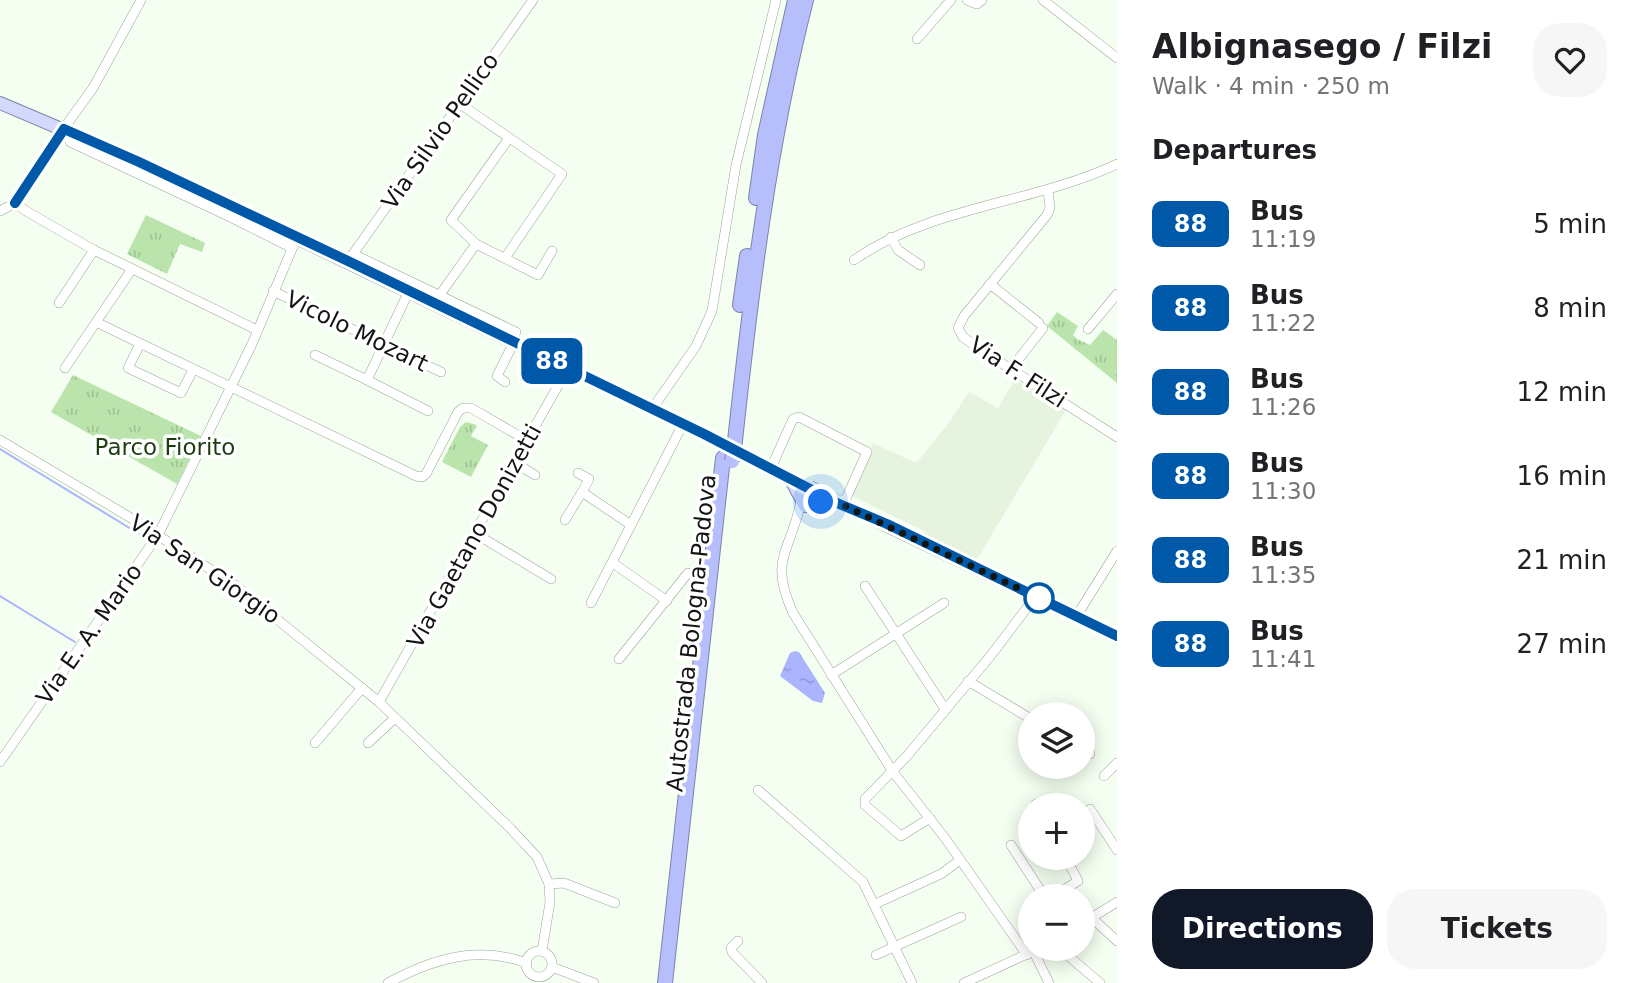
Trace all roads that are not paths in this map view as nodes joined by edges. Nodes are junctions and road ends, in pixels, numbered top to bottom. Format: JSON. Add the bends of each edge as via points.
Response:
{"nodes":[{"id":1,"x":141,"y":0,"type":"edge"},
{"id":2,"x":533,"y":0,"type":"edge"},
{"id":3,"x":776,"y":0,"type":"edge"},
{"id":4,"x":795,"y":0,"type":"edge"},
{"id":5,"x":806,"y":0,"type":"edge"},
{"id":6,"x":951,"y":0,"type":"edge"},
{"id":7,"x":967,"y":0,"type":"edge"},
{"id":8,"x":982,"y":0,"type":"edge"},
{"id":9,"x":1043,"y":0,"type":"edge"},
{"id":10,"x":917,"y":39,"type":"dead end"},
{"id":11,"x":1117,"y":58,"type":"edge"},
{"id":12,"x":0,"y":103,"type":"edge"},
{"id":13,"x":460,"y":104,"type":"junction"},
{"id":14,"x":64,"y":129,"type":"junction"},
{"id":15,"x":509,"y":138,"type":"junction"},
{"id":16,"x":1117,"y":164,"type":"edge"},
{"id":17,"x":1048,"y":190,"type":"junction"},
{"id":18,"x":15,"y":203,"type":"junction"},
{"id":19,"x":0,"y":211,"type":"edge"},
{"id":20,"x":891,"y":237,"type":"junction"},
{"id":21,"x":294,"y":243,"type":"junction"},
{"id":22,"x":476,"y":244,"type":"junction"},
{"id":23,"x":94,"y":250,"type":"junction"},
{"id":24,"x":552,"y":251,"type":"dead end"},
{"id":25,"x":350,"y":258,"type":"junction"},
{"id":26,"x":505,"y":258,"type":"junction"},
{"id":27,"x":854,"y":260,"type":"dead end"},
{"id":28,"x":920,"y":265,"type":"dead end"},
{"id":29,"x":132,"y":269,"type":"junction"},
{"id":30,"x":990,"y":284,"type":"junction"},
{"id":31,"x":274,"y":291,"type":"junction"},
{"id":32,"x":409,"y":291,"type":"junction"},
{"id":33,"x":1117,"y":294,"type":"edge"},
{"id":34,"x":436,"y":299,"type":"junction"},
{"id":35,"x":58,"y":303,"type":"dead end"},
{"id":36,"x":98,"y":323,"type":"junction"},
{"id":37,"x":1088,"y":329,"type":"dead end"},
{"id":38,"x":257,"y":330,"type":"junction"},
{"id":39,"x":515,"y":337,"type":"junction"},
{"id":40,"x":140,"y":344,"type":"junction"},
{"id":41,"x":384,"y":344,"type":"junction"},
{"id":42,"x":315,"y":355,"type":"dead end"},
{"id":43,"x":65,"y":368,"type":"dead end"},
{"id":44,"x":568,"y":368,"type":"junction"},
{"id":45,"x":193,"y":370,"type":"junction"},
{"id":46,"x":1010,"y":370,"type":"junction"},
{"id":47,"x":441,"y":372,"type":"dead end"},
{"id":48,"x":367,"y":380,"type":"junction"},
{"id":49,"x":505,"y":382,"type":"dead end"},
{"id":50,"x":230,"y":387,"type":"junction"},
{"id":51,"x":652,"y":409,"type":"junction"},
{"id":52,"x":428,"y":411,"type":"dead end"},
{"id":53,"x":683,"y":424,"type":"junction"},
{"id":54,"x":1117,"y":437,"type":"edge"},
{"id":55,"x":0,"y":440,"type":"edge"},
{"id":56,"x":730,"y":440,"type":"junction"},
{"id":57,"x":528,"y":441,"type":"junction"},
{"id":58,"x":728,"y":460,"type":"junction"},
{"id":59,"x":515,"y":463,"type":"junction"},
{"id":60,"x":771,"y":468,"type":"junction"},
{"id":61,"x":578,"y":472,"type":"dead end"},
{"id":62,"x":535,"y":475,"type":"dead end"},
{"id":63,"x":582,"y":492,"type":"junction"},
{"id":64,"x":809,"y":498,"type":"junction"},
{"id":65,"x":840,"y":504,"type":"junction"},
{"id":66,"x":565,"y":520,"type":"dead end"},
{"id":67,"x":631,"y":525,"type":"junction"},
{"id":68,"x":158,"y":534,"type":"junction"},
{"id":69,"x":476,"y":534,"type":"junction"},
{"id":70,"x":1117,"y":551,"type":"edge"},
{"id":71,"x":613,"y":563,"type":"junction"},
{"id":72,"x":688,"y":573,"type":"dead end"},
{"id":73,"x":551,"y":579,"type":"dead end"},
{"id":74,"x":865,"y":586,"type":"dead end"},
{"id":75,"x":1035,"y":597,"type":"junction"},
{"id":76,"x":667,"y":601,"type":"junction"},
{"id":77,"x":591,"y":603,"type":"dead end"},
{"id":78,"x":944,"y":603,"type":"dead end"},
{"id":79,"x":1076,"y":617,"type":"junction"},
{"id":80,"x":897,"y":635,"type":"junction"},
{"id":81,"x":1117,"y":636,"type":"edge"},
{"id":82,"x":619,"y":659,"type":"dead end"},
{"id":83,"x":831,"y":675,"type":"junction"},
{"id":84,"x":968,"y":681,"type":"junction"},
{"id":85,"x":362,"y":688,"type":"junction"},
{"id":86,"x":938,"y":698,"type":"junction"},
{"id":87,"x":953,"y":699,"type":"junction"},
{"id":88,"x":379,"y":702,"type":"junction"},
{"id":89,"x":945,"y":709,"type":"junction"},
{"id":90,"x":1018,"y":711,"type":"edge"},
{"id":91,"x":395,"y":718,"type":"junction"},
{"id":92,"x":314,"y":743,"type":"dead end"},
{"id":93,"x":368,"y":743,"type":"dead end"},
{"id":94,"x":0,"y":762,"type":"edge"},
{"id":95,"x":1117,"y":763,"type":"edge"},
{"id":96,"x":893,"y":772,"type":"junction"},
{"id":97,"x":1104,"y":776,"type":"dead end"},
{"id":98,"x":758,"y":790,"type":"dead end"},
{"id":99,"x":1095,"y":816,"type":"edge"},
{"id":100,"x":930,"y":818,"type":"junction"},
{"id":101,"x":1011,"y":845,"type":"dead end"},
{"id":102,"x":1117,"y":850,"type":"edge"},
{"id":103,"x":960,"y":860,"type":"junction"},
{"id":104,"x":1072,"y":870,"type":"edge"},
{"id":105,"x":549,"y":884,"type":"junction"},
{"id":106,"x":1036,"y":884,"type":"edge"},
{"id":107,"x":1073,"y":884,"type":"edge"},
{"id":108,"x":1117,"y":902,"type":"edge"},
{"id":109,"x":615,"y":903,"type":"dead end"},
{"id":110,"x":875,"y":904,"type":"junction"},
{"id":111,"x":1095,"y":916,"type":"edge"},
{"id":112,"x":961,"y":917,"type":"dead end"},
{"id":113,"x":1095,"y":926,"type":"edge"},
{"id":114,"x":1018,"y":933,"type":"edge"},
{"id":115,"x":738,"y":941,"type":"dead end"},
{"id":116,"x":1117,"y":941,"type":"edge"},
{"id":117,"x":895,"y":946,"type":"junction"},
{"id":118,"x":542,"y":951,"type":"junction"},
{"id":119,"x":876,"y":955,"type":"dead end"},
{"id":120,"x":1018,"y":960,"type":"edge"},
{"id":121,"x":1038,"y":961,"type":"edge"},
{"id":122,"x":1074,"y":961,"type":"edge"},
{"id":123,"x":527,"y":963,"type":"junction"},
{"id":124,"x":552,"y":967,"type":"junction"},
{"id":125,"x":985,"y":979,"type":"edge"},
{"id":126,"x":535,"y":980,"type":"edge"},
{"id":127,"x":388,"y":983,"type":"edge"},
{"id":128,"x":594,"y":983,"type":"edge"},
{"id":129,"x":665,"y":983,"type":"edge"},
{"id":130,"x":675,"y":983,"type":"edge"},
{"id":131,"x":762,"y":983,"type":"edge"},
{"id":132,"x":912,"y":983,"type":"edge"},
{"id":133,"x":964,"y":983,"type":"edge"},
{"id":134,"x":1049,"y":983,"type":"edge"},
{"id":135,"x":1100,"y":983,"type":"edge"}],
"edges":[{"from":1,"to":14,"type":"street","via":[[93,88]]},
{"from":2,"to":13,"type":"street","name":"Via Silvio Pellico"},
{"from":3,"to":51,"type":"street","via":[[739,153],[712,312],[696,346]]},
{"from":4,"to":56,"type":"highway","name":"Autostrada Bologna-Padova","via":[[765,135],[743,279]]},
{"from":5,"to":56,"type":"highway","name":"Autostrada Bologna-Padova","via":[[776,135]]},
{"from":6,"to":10,"type":"street"},
{"from":7,"to":8,"type":"street","via":[[974,4]]},
{"from":9,"to":11,"type":"street"},
{"from":12,"to":14,"type":"main road"},
{"from":13,"to":15,"type":"street"},
{"from":13,"to":25,"type":"street","name":"Via Silvio Pellico"},
{"from":14,"to":18,"type":"street"},
{"from":14,"to":21,"type":"main road","via":[[139,162]]},
{"from":15,"to":22,"type":"street","via":[[451,220]]},
{"from":15,"to":26,"type":"street","via":[[562,174]]},
{"from":16,"to":17,"type":"street"},
{"from":17,"to":20,"type":"street"},
{"from":17,"to":30,"type":"street","name":"Via F. Filzi","via":[[1047,215]]},
{"from":18,"to":19,"type":"street"},
{"from":18,"to":23,"type":"street"},
{"from":20,"to":27,"type":"street"},
{"from":20,"to":28,"type":"street","via":[[898,250]]},
{"from":21,"to":25,"type":"main road"},
{"from":21,"to":31,"type":"street","name":"Via E. A. Mario"},
{"from":22,"to":26,"type":"street"},
{"from":22,"to":34,"type":"street"},
{"from":23,"to":29,"type":"street"},
{"from":23,"to":35,"type":"street"},
{"from":24,"to":26,"type":"street","via":[[538,275]]},
{"from":25,"to":32,"type":"main road"},
{"from":25,"to":34,"type":"street"},
{"from":29,"to":36,"type":"street"},
{"from":29,"to":38,"type":"street"},
{"from":30,"to":46,"type":"street","via":[[1041,326]]},
{"from":30,"to":46,"type":"street","name":"Via F. Filzi","via":[[958,328],[963,337]]},
{"from":31,"to":38,"type":"street","name":"Via E. A. Mario"},
{"from":31,"to":41,"type":"street","name":"Vicolo Mozart"},
{"from":32,"to":34,"type":"main road"},
{"from":32,"to":41,"type":"street"},
{"from":33,"to":37,"type":"street"},
{"from":34,"to":39,"type":"main road"},
{"from":36,"to":40,"type":"street"},
{"from":36,"to":43,"type":"street"},
{"from":38,"to":50,"type":"street","name":"Via E. A. Mario"},
{"from":39,"to":44,"type":"main road"},
{"from":39,"to":49,"type":"street","via":[[497,376]]},
{"from":40,"to":45,"type":"street"},
{"from":40,"to":45,"type":"street","via":[[128,368],[181,393]]},
{"from":41,"to":47,"type":"street","name":"Vicolo Mozart"},
{"from":41,"to":48,"type":"street"},
{"from":42,"to":48,"type":"street"},
{"from":44,"to":51,"type":"main road"},
{"from":44,"to":57,"type":"street","name":"Via Gaetano Donizetti"},
{"from":45,"to":50,"type":"street"},
{"from":46,"to":54,"type":"street","name":"Via F. Filzi"},
{"from":48,"to":52,"type":"street"},
{"from":50,"to":57,"type":"street","via":[[416,476],[426,474],[463,408],[471,408]]},
{"from":50,"to":68,"type":"street","name":"Via E. A. Mario"},
{"from":51,"to":53,"type":"main road"},
{"from":53,"to":60,"type":"main road"},
{"from":53,"to":67,"type":"street"},
{"from":55,"to":68,"type":"street","name":"Via San Giorgio"},
{"from":56,"to":58,"type":"highway","name":"Autostrada Bologna-Padova","bridge":true},
{"from":57,"to":59,"type":"street","name":"Via Gaetano Donizetti"},
{"from":58,"to":129,"type":"highway","name":"Autostrada Bologna-Padova"},
{"from":58,"to":130,"type":"highway","name":"Autostrada Bologna-Padova"},
{"from":59,"to":62,"type":"street"},
{"from":59,"to":69,"type":"street","name":"Via Gaetano Donizetti"},
{"from":60,"to":64,"type":"main road"},
{"from":60,"to":65,"type":"street","via":[[793,419],[799,417],[867,452]]},
{"from":61,"to":63,"type":"street","via":[[589,479]]},
{"from":63,"to":66,"type":"street"},
{"from":63,"to":67,"type":"street"},
{"from":64,"to":65,"type":"main road"},
{"from":64,"to":83,"type":"street","via":[[784,552],[781,582],[793,613]]},
{"from":65,"to":75,"type":"main road"},
{"from":67,"to":71,"type":"street"},
{"from":68,"to":85,"type":"street","name":"Via San Giorgio","via":[[236,586]]},
{"from":68,"to":94,"type":"street","name":"Via E. A. Mario"},
{"from":69,"to":73,"type":"street"},
{"from":69,"to":88,"type":"street","name":"Via Gaetano Donizetti"},
{"from":70,"to":79,"type":"street"},
{"from":71,"to":76,"type":"street"},
{"from":71,"to":77,"type":"street"},
{"from":72,"to":76,"type":"street"},
{"from":74,"to":80,"type":"street"},
{"from":75,"to":79,"type":"main road"},
{"from":75,"to":84,"type":"street"},
{"from":76,"to":82,"type":"street"},
{"from":78,"to":80,"type":"street"},
{"from":79,"to":81,"type":"main road"},
{"from":80,"to":83,"type":"street"},
{"from":80,"to":86,"type":"street"},
{"from":83,"to":96,"type":"street"},
{"from":84,"to":87,"type":"street"},
{"from":84,"to":90,"type":"street"},
{"from":85,"to":88,"type":"street","name":"Via San Giorgio"},
{"from":85,"to":92,"type":"street"},
{"from":86,"to":87,"type":"street"},
{"from":86,"to":89,"type":"street"},
{"from":87,"to":89,"type":"street"},
{"from":88,"to":91,"type":"street","name":"Via San Giorgio"},
{"from":89,"to":96,"type":"street"},
{"from":91,"to":93,"type":"street"},
{"from":91,"to":105,"type":"street","name":"Via San Giorgio","via":[[525,843]]},
{"from":95,"to":97,"type":"street"},
{"from":96,"to":100,"type":"street"},
{"from":96,"to":100,"type":"street","via":[[865,799],[865,805],[901,836]]},
{"from":98,"to":110,"type":"street","via":[[863,882]]},
{"from":99,"to":102,"type":"street"},
{"from":100,"to":103,"type":"street"},
{"from":101,"to":106,"type":"street"},
{"from":103,"to":110,"type":"street","via":[[941,874]]},
{"from":103,"to":114,"type":"street"},
{"from":104,"to":107,"type":"street","via":[[1078,881]]},
{"from":105,"to":109,"type":"street","via":[[564,883]]},
{"from":105,"to":118,"type":"street","name":"Via San Giorgio","via":[[551,902]]},
{"from":108,"to":111,"type":"street"},
{"from":110,"to":117,"type":"street"},
{"from":112,"to":117,"type":"street"},
{"from":113,"to":116,"type":"street"},
{"from":115,"to":131,"type":"street","via":[[732,952]]},
{"from":117,"to":119,"type":"street"},
{"from":117,"to":132,"type":"street"},
{"from":118,"to":123,"type":"street","via":[[530,955]]},
{"from":118,"to":124,"type":"street"},
{"from":120,"to":125,"type":"street"},
{"from":121,"to":134,"type":"street"},
{"from":122,"to":135,"type":"street"},
{"from":123,"to":126,"type":"street"},
{"from":123,"to":127,"type":"street","via":[[482,955],[442,959]]},
{"from":124,"to":126,"type":"street"},
{"from":124,"to":128,"type":"street"},
{"from":125,"to":133,"type":"street"}]}
